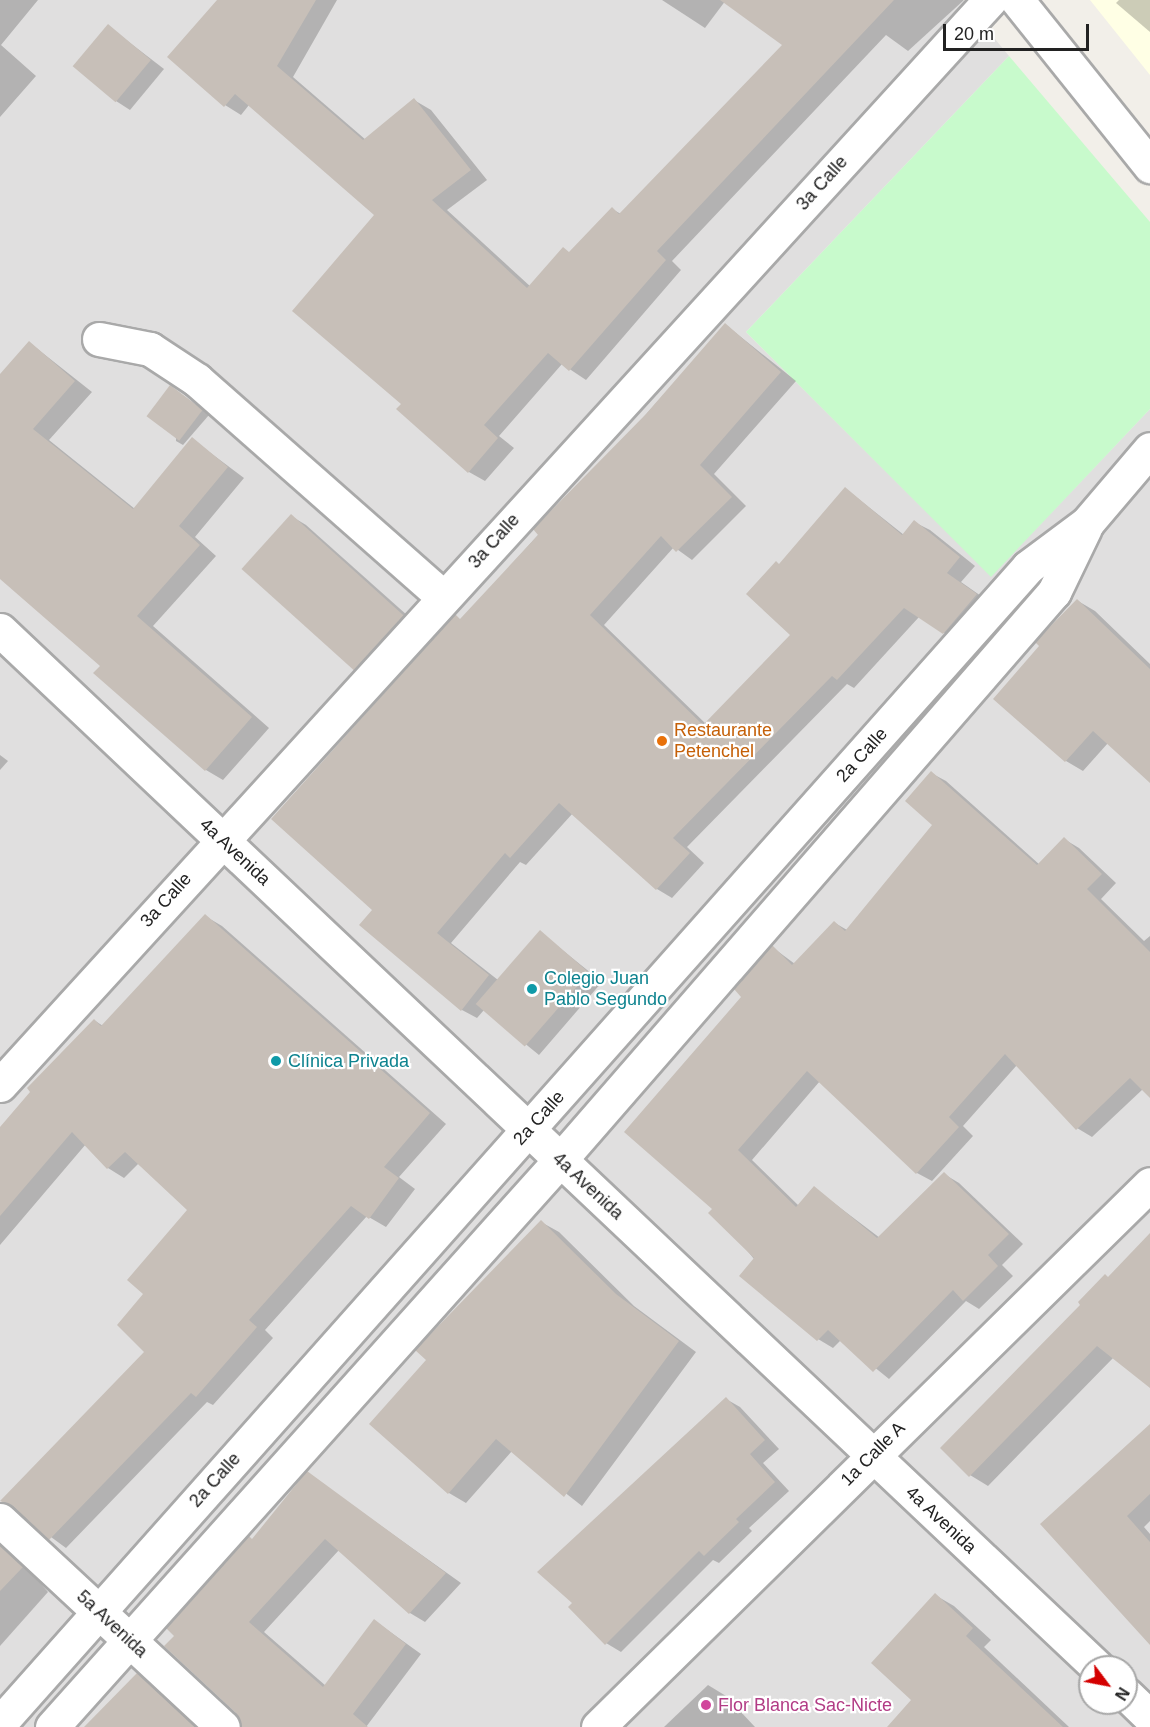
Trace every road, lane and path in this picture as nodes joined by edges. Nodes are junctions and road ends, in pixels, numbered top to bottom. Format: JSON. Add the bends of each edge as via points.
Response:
{"nodes":[{"id":1,"x":990,"y":0,"type":"edge"},
{"id":2,"x":1017,"y":0,"type":"edge"},
{"id":3,"x":1150,"y":166,"type":"edge"},
{"id":4,"x":99,"y":339,"type":"dead end"},
{"id":5,"x":1150,"y":449,"type":"edge"},
{"id":6,"x":1087,"y":522,"type":"junction"},
{"id":7,"x":443,"y":597,"type":"junction"},
{"id":8,"x":0,"y":630,"type":"edge"},
{"id":9,"x":221,"y":839,"type":"junction"},
{"id":10,"x":0,"y":1085,"type":"edge"},
{"id":11,"x":529,"y":1130,"type":"junction"},
{"id":12,"x":560,"y":1160,"type":"junction"},
{"id":13,"x":1150,"y":1184,"type":"edge"},
{"id":14,"x":872,"y":1454,"type":"junction"},
{"id":15,"x":0,"y":1520,"type":"edge"},
{"id":16,"x":97,"y":1611,"type":"junction"},
{"id":17,"x":130,"y":1640,"type":"junction"},
{"id":18,"x":1084,"y":1655,"type":"edge"},
{"id":19,"x":1138,"y":1706,"type":"edge"},
{"id":20,"x":1150,"y":1717,"type":"edge"},
{"id":21,"x":0,"y":1723,"type":"edge"},
{"id":22,"x":52,"y":1727,"type":"edge"},
{"id":23,"x":223,"y":1727,"type":"edge"},
{"id":24,"x":598,"y":1727,"type":"edge"}],
"edges":[{"from":1,"to":7,"type":"street","name":"3a Calle"},
{"from":2,"to":3,"type":"street"},
{"from":4,"to":7,"type":"street","via":[[150,350],[197,380]]},
{"from":5,"to":6,"type":"street","name":"2a Calle"},
{"from":6,"to":11,"type":"street","name":"2a Calle","via":[[1028,567]]},
{"from":6,"to":12,"type":"street","name":"2a Calle","via":[[1054,592]]},
{"from":7,"to":9,"type":"street","name":"3a Calle"},
{"from":8,"to":9,"type":"street","name":"4a Avenida"},
{"from":9,"to":10,"type":"street","name":"3a Calle"},
{"from":9,"to":11,"type":"street","name":"4a Avenida"},
{"from":11,"to":12,"type":"street","name":"4a Avenida"},
{"from":11,"to":16,"type":"street","name":"2a Calle"},
{"from":12,"to":14,"type":"street","name":"4a Avenida"},
{"from":12,"to":17,"type":"street","name":"2a Calle"},
{"from":13,"to":14,"type":"street","name":"1a Calle A"},
{"from":14,"to":18,"type":"street","name":"4a Avenida"},
{"from":14,"to":24,"type":"street","name":"1a Calle A"},
{"from":15,"to":16,"type":"street","name":"5a Avenida"},
{"from":16,"to":17,"type":"street","name":"5a Avenida"},
{"from":16,"to":21,"type":"street","name":"2a Calle"},
{"from":17,"to":22,"type":"street","name":"2a Calle"},
{"from":17,"to":23,"type":"street","name":"5a Avenida"},
{"from":19,"to":20,"type":"street"}]}
